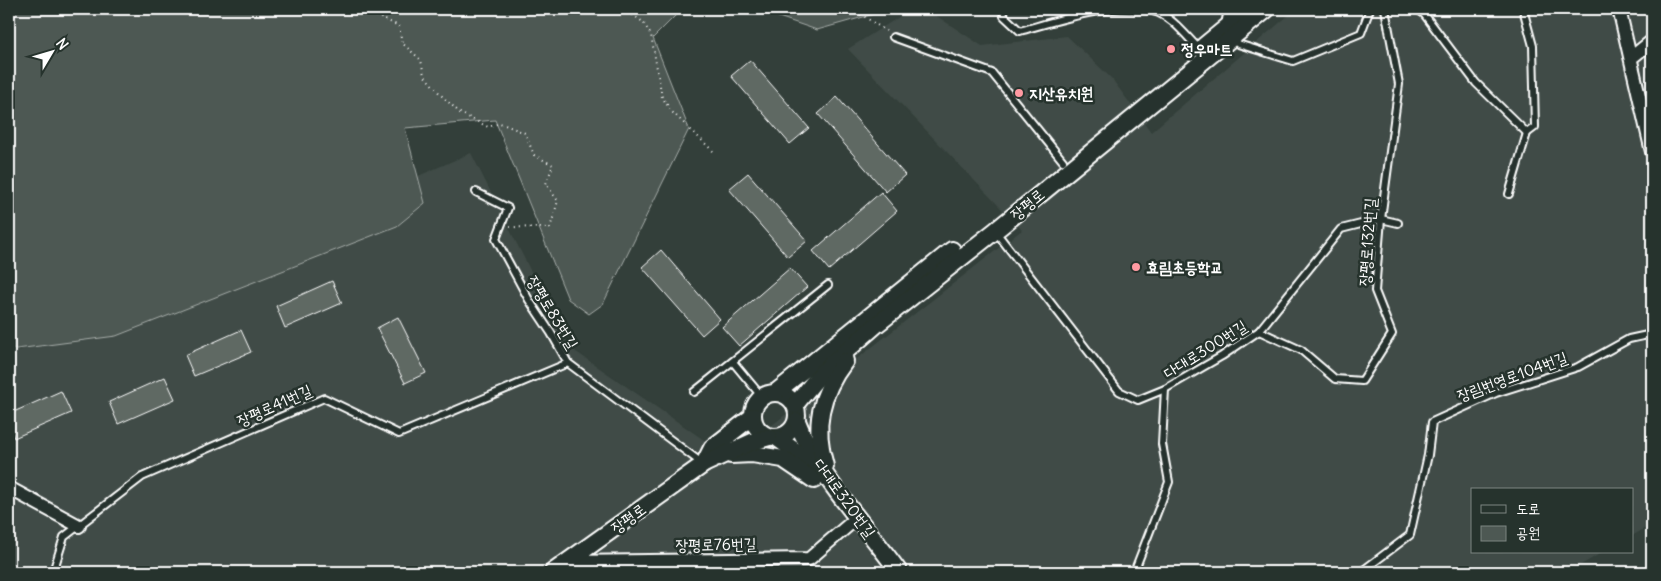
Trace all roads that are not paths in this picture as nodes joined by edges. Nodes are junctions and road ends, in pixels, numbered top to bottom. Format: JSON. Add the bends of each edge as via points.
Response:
{"nodes":[{"id":1,"x":1003,"y":9,"type":"edge"},
{"id":2,"x":1228,"y":9,"type":"edge"},
{"id":3,"x":1249,"y":9,"type":"edge"},
{"id":4,"x":1267,"y":9,"type":"edge"},
{"id":5,"x":1370,"y":9,"type":"edge"},
{"id":6,"x":1386,"y":9,"type":"edge"},
{"id":7,"x":1417,"y":9,"type":"edge"},
{"id":8,"x":1523,"y":9,"type":"edge"},
{"id":9,"x":1619,"y":9,"type":"edge"},
{"id":10,"x":1229,"y":33,"type":"junction"},
{"id":11,"x":893,"y":37,"type":"road end"},
{"id":12,"x":1652,"y":41,"type":"edge"},
{"id":13,"x":1203,"y":54,"type":"junction"},
{"id":14,"x":1631,"y":58,"type":"junction"},
{"id":15,"x":1527,"y":133,"type":"junction"},
{"id":16,"x":1652,"y":152,"type":"edge"},
{"id":17,"x":1066,"y":165,"type":"junction"},
{"id":18,"x":476,"y":192,"type":"dead end"},
{"id":19,"x":1509,"y":194,"type":"dead end"},
{"id":20,"x":1381,"y":219,"type":"junction"},
{"id":21,"x":1398,"y":223,"type":"dead end"},
{"id":22,"x":992,"y":226,"type":"junction"},
{"id":23,"x":828,"y":285,"type":"dead end"},
{"id":24,"x":1260,"y":330,"type":"junction"},
{"id":25,"x":1652,"y":334,"type":"edge"},
{"id":26,"x":854,"y":344,"type":"junction"},
{"id":27,"x":733,"y":362,"type":"junction"},
{"id":28,"x":568,"y":363,"type":"junction"},
{"id":29,"x":1165,"y":389,"type":"junction"},
{"id":30,"x":694,"y":392,"type":"dead end"},
{"id":31,"x":768,"y":395,"type":"junction"},
{"id":32,"x":796,"y":413,"type":"junction"},
{"id":33,"x":753,"y":416,"type":"junction"},
{"id":34,"x":773,"y":437,"type":"junction"},
{"id":35,"x":724,"y":457,"type":"junction"},
{"id":36,"x":704,"y":464,"type":"junction"},
{"id":37,"x":825,"y":480,"type":"junction"},
{"id":38,"x":9,"y":488,"type":"edge"},
{"id":39,"x":851,"y":523,"type":"junction"},
{"id":40,"x":79,"y":526,"type":"junction"},
{"id":41,"x":568,"y":562,"type":"junction"},
{"id":42,"x":53,"y":572,"type":"edge"},
{"id":43,"x":553,"y":572,"type":"edge"},
{"id":44,"x":886,"y":572,"type":"edge"},
{"id":45,"x":899,"y":572,"type":"edge"},
{"id":46,"x":1134,"y":572,"type":"edge"},
{"id":47,"x":1362,"y":572,"type":"edge"}],
"edges":[{"from":1,"to":13,"type":"lane","via":[[1004,16],[1020,31],[1110,9],[1153,11],[1169,19]]},
{"from":2,"to":10,"type":"lane"},
{"from":3,"to":10,"type":"street","name":"장평로"},
{"from":4,"to":10,"type":"street","name":"장평로"},
{"from":5,"to":10,"type":"lane","via":[[1362,33],[1293,61],[1238,44]]},
{"from":6,"to":20,"type":"lane","name":"장평로132번길","via":[[1400,84]]},
{"from":7,"to":15,"type":"lane","via":[[1476,83]]},
{"from":8,"to":15,"type":"lane","via":[[1533,46],[1536,127]]},
{"from":9,"to":14,"type":"street"},
{"from":10,"to":13,"type":"street","name":"장평로"},
{"from":11,"to":17,"type":"lane","via":[[992,73]]},
{"from":12,"to":14,"type":"street"},
{"from":13,"to":17,"type":"street","name":"장평로"},
{"from":14,"to":16,"type":"street"},
{"from":15,"to":19,"type":"lane"},
{"from":17,"to":22,"type":"street","name":"장평로"},
{"from":18,"to":28,"type":"lane","name":"장평로83번길","via":[[508,208],[496,239],[528,300]]},
{"from":20,"to":21,"type":"lane","name":"다대로300번길"},
{"from":20,"to":24,"type":"lane","name":"다대로300번길","via":[[1341,228]]},
{"from":20,"to":24,"type":"lane","name":"장평로132번길","via":[[1375,291],[1392,334],[1362,381],[1335,379],[1302,350]]},
{"from":22,"to":26,"type":"street","name":"장평로"},
{"from":22,"to":29,"type":"lane","via":[[1119,391],[1138,400]]},
{"from":22,"to":31,"type":"street","name":"장평로","via":[[891,297],[795,378]]},
{"from":23,"to":27,"type":"lane"},
{"from":24,"to":29,"type":"lane","name":"다대로300번길"},
{"from":25,"to":47,"type":"lane","name":"장림번영로104번길","via":[[1629,339],[1578,367],[1496,393],[1432,422],[1410,535]]},
{"from":26,"to":32,"type":"street","name":"장평로","via":[[822,372]]},
{"from":26,"to":37,"type":"street","via":[[831,379],[822,402],[820,451]]},
{"from":27,"to":30,"type":"lane"},
{"from":27,"to":31,"type":"lane"},
{"from":28,"to":36,"type":"lane","name":"장평로83번길"},
{"from":28,"to":40,"type":"lane","name":"장평로41번길","via":[[399,434],[324,398],[142,477]]},
{"from":29,"to":46,"type":"lane","name":"다대로300번길","via":[[1162,444],[1169,482]]},
{"from":31,"to":32,"type":"street","via":[[785,395]]},
{"from":31,"to":33,"type":"street","via":[[755,405]]},
{"from":32,"to":34,"type":"street","via":[[789,433]]},
{"from":32,"to":37,"type":"street","name":"다대로320번길","via":[[806,445]]},
{"from":33,"to":34,"type":"street","via":[[760,432]]},
{"from":33,"to":36,"type":"street","via":[[712,448]]},
{"from":34,"to":35,"type":"street","via":[[736,448]]},
{"from":34,"to":37,"type":"street","name":"다대로320번길","via":[[795,451]]},
{"from":35,"to":36,"type":"street"},
{"from":35,"to":37,"type":"street","via":[[752,454],[783,459],[809,478]]},
{"from":36,"to":41,"type":"street","name":"장평로"},
{"from":37,"to":39,"type":"street","name":"다대로320번길"},
{"from":37,"to":45,"type":"street","name":"다대로320번길"},
{"from":38,"to":40,"type":"street"},
{"from":39,"to":41,"type":"street","name":"장평로76번길","via":[[809,558]]},
{"from":39,"to":44,"type":"street","name":"다대로320번길"},
{"from":40,"to":42,"type":"lane","name":"장평로41번길","via":[[64,538]]},
{"from":41,"to":43,"type":"street","name":"장평로"}]}
